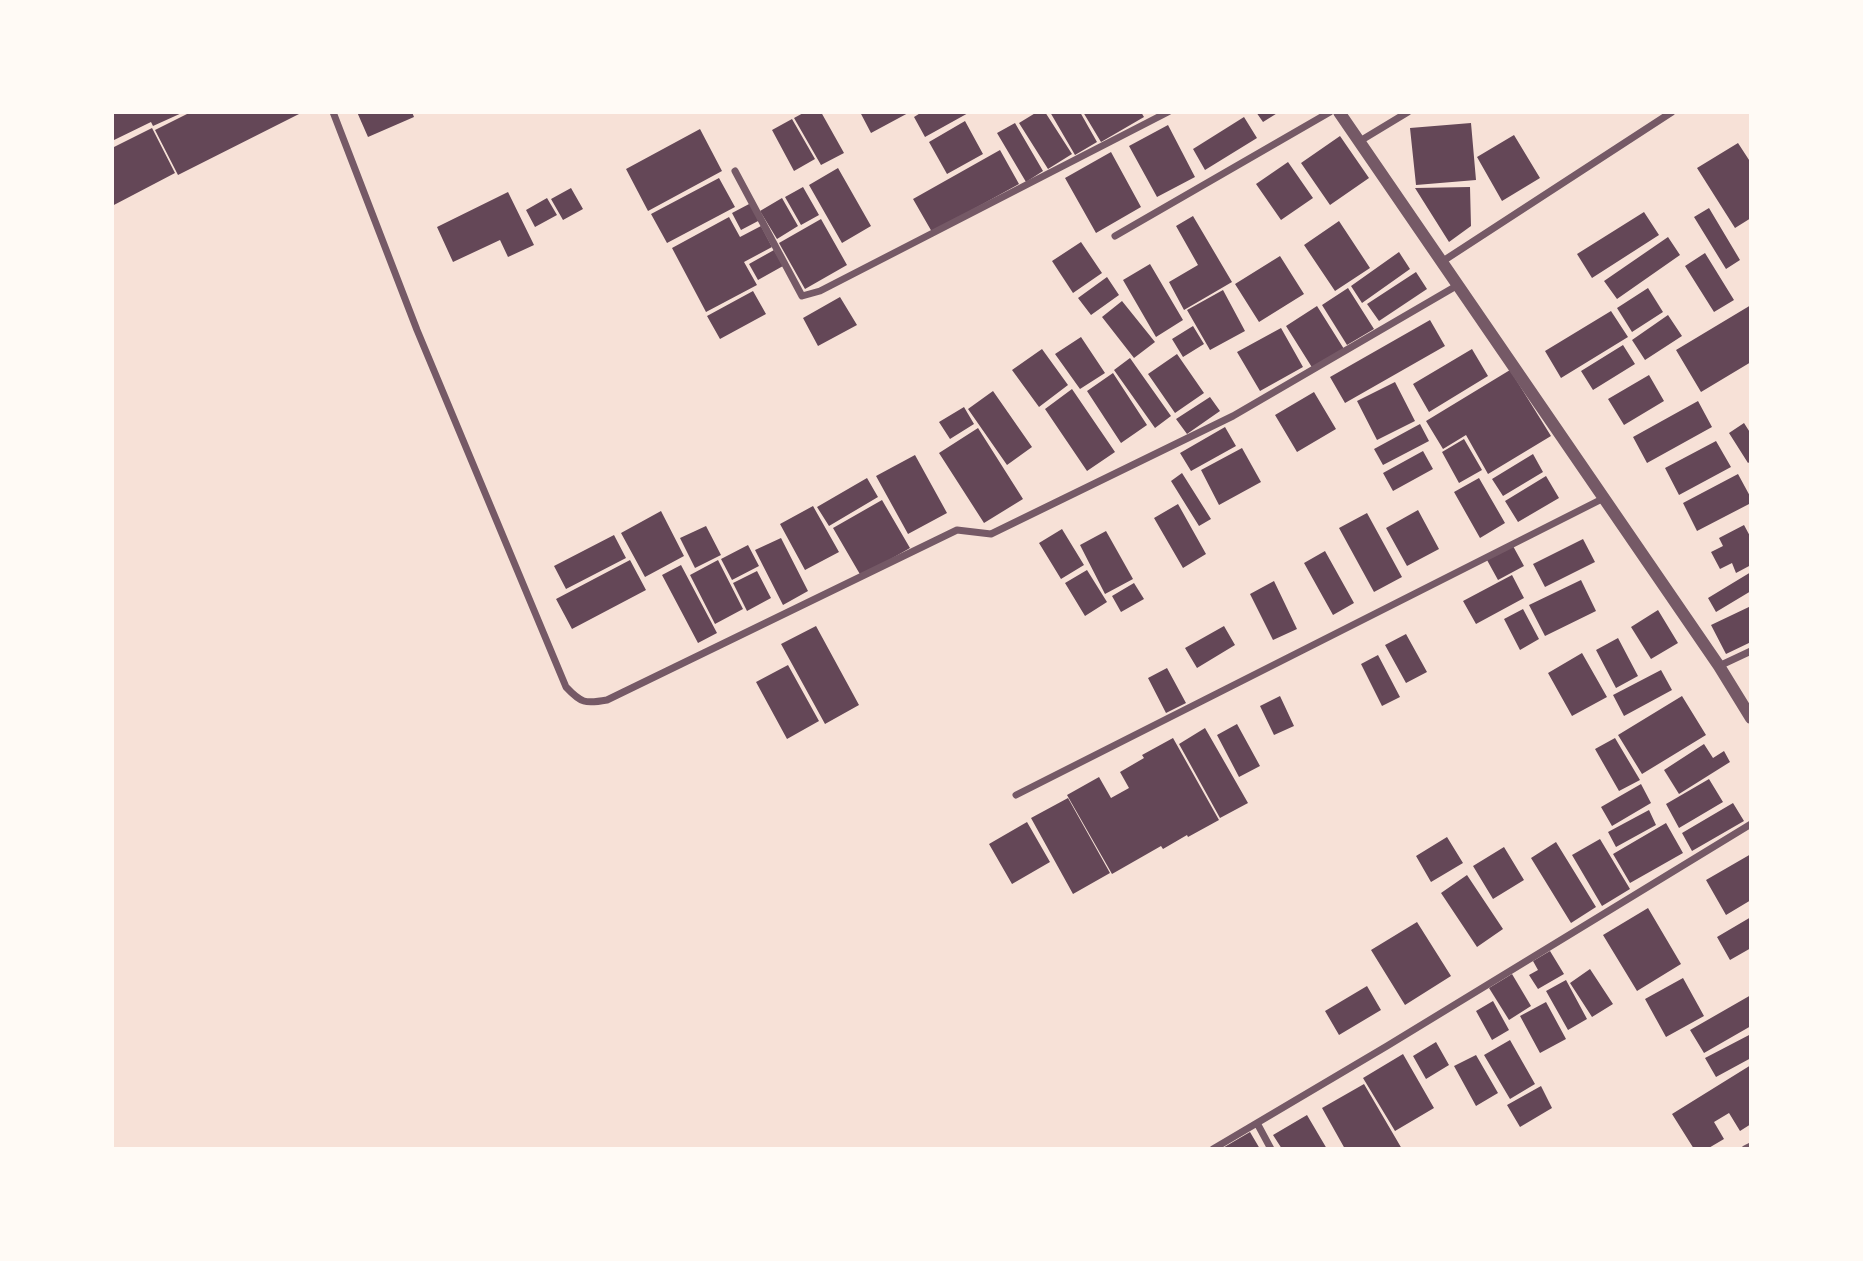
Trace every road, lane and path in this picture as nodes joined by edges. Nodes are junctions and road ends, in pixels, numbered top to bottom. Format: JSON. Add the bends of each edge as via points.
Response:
{"nodes":[{"id":1,"x":333,"y":112,"type":"edge"},
{"id":2,"x":1167,"y":112,"type":"edge"},
{"id":3,"x":1330,"y":112,"type":"edge"},
{"id":4,"x":1339,"y":112,"type":"edge"},
{"id":5,"x":1408,"y":112,"type":"edge"},
{"id":6,"x":1672,"y":112,"type":"edge"},
{"id":7,"x":1360,"y":141,"type":"junction"},
{"id":8,"x":735,"y":171,"type":"dead end"},
{"id":9,"x":1115,"y":236,"type":"dead end"},
{"id":10,"x":1443,"y":261,"type":"junction"},
{"id":11,"x":1458,"y":285,"type":"junction"},
{"id":12,"x":1604,"y":498,"type":"junction"},
{"id":13,"x":1751,"y":651,"type":"edge"},
{"id":14,"x":1718,"y":666,"type":"junction"},
{"id":15,"x":1751,"y":718,"type":"edge"},
{"id":16,"x":1016,"y":795,"type":"dead end"},
{"id":17,"x":1751,"y":824,"type":"edge"},
{"id":18,"x":1257,"y":1123,"type":"junction"},
{"id":19,"x":1751,"y":1146,"type":"edge"},
{"id":20,"x":1213,"y":1149,"type":"edge"},
{"id":21,"x":1272,"y":1149,"type":"edge"},
{"id":22,"x":1745,"y":1149,"type":"edge"}],
"edges":[{"from":1,"to":11,"type":"street","via":[[417,330],[566,687],[588,704],[607,700],[957,530],[991,534],[1233,416]]},
{"from":2,"to":8,"type":"street","via":[[820,291],[802,296]]},
{"from":3,"to":9,"type":"street"},
{"from":4,"to":7,"type":"street"},
{"from":5,"to":7,"type":"street"},
{"from":6,"to":10,"type":"street"},
{"from":7,"to":10,"type":"street"},
{"from":10,"to":11,"type":"street"},
{"from":11,"to":12,"type":"street"},
{"from":12,"to":14,"type":"street"},
{"from":12,"to":16,"type":"street"},
{"from":13,"to":14,"type":"street"},
{"from":14,"to":15,"type":"street"},
{"from":17,"to":18,"type":"street"},
{"from":18,"to":20,"type":"street"},
{"from":18,"to":21,"type":"street"},
{"from":19,"to":22,"type":"street"}]}
